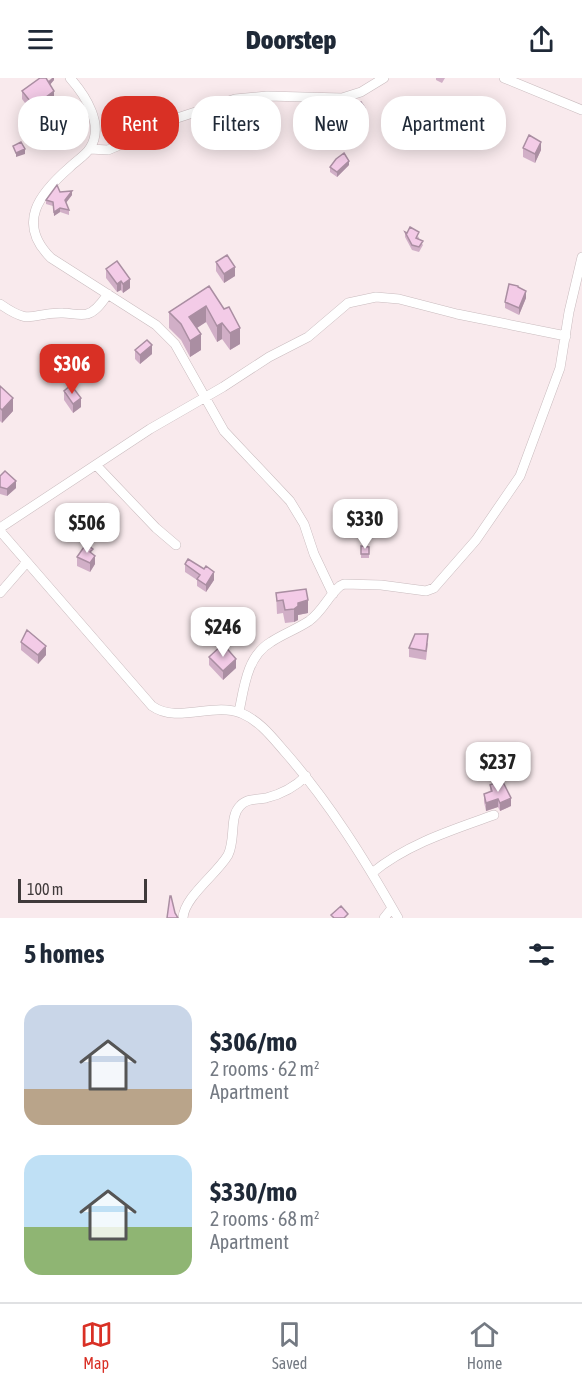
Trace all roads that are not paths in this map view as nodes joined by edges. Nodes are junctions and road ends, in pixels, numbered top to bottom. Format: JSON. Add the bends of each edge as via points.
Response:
{"nodes":[{"id":1,"x":70,"y":78,"type":"edge"},
{"id":2,"x":384,"y":78,"type":"edge"},
{"id":3,"x":504,"y":78,"type":"edge"},
{"id":4,"x":582,"y":110,"type":"edge"},
{"id":5,"x":90,"y":149,"type":"junction"},
{"id":6,"x":582,"y":257,"type":"edge"},
{"id":7,"x":108,"y":294,"type":"junction"},
{"id":8,"x":0,"y":303,"type":"edge"},
{"id":9,"x":566,"y":336,"type":"junction"},
{"id":10,"x":204,"y":399,"type":"junction"},
{"id":11,"x":97,"y":466,"type":"junction"},
{"id":12,"x":0,"y":530,"type":"edge"},
{"id":13,"x":176,"y":545,"type":"dead end"},
{"id":14,"x":27,"y":562,"type":"junction"},
{"id":15,"x":0,"y":593,"type":"edge"},
{"id":16,"x":333,"y":594,"type":"junction"},
{"id":17,"x":239,"y":712,"type":"junction"},
{"id":18,"x":306,"y":776,"type":"junction"},
{"id":19,"x":495,"y":815,"type":"dead end"},
{"id":20,"x":372,"y":873,"type":"junction"},
{"id":21,"x":392,"y":908,"type":"junction"},
{"id":22,"x":183,"y":918,"type":"edge"},
{"id":23,"x":384,"y":918,"type":"edge"},
{"id":24,"x":398,"y":918,"type":"edge"}],
"edges":[{"from":1,"to":5,"type":"street","via":[[95,120]]},
{"from":2,"to":5,"type":"street","via":[[342,99],[235,99],[162,123],[108,150]]},
{"from":3,"to":4,"type":"street"},
{"from":5,"to":7,"type":"street","via":[[51,183],[36,205],[32,227],[40,247],[51,258]]},
{"from":6,"to":9,"type":"street"},
{"from":7,"to":8,"type":"street","via":[[86,315],[22,317]]},
{"from":7,"to":10,"type":"street","via":[[156,325],[175,344]]},
{"from":9,"to":10,"type":"street","via":[[376,297],[348,303],[308,336]]},
{"from":9,"to":16,"type":"street","via":[[553,393],[520,477],[443,580],[426,591],[344,584]]},
{"from":10,"to":11,"type":"street","via":[[150,429]]},
{"from":10,"to":16,"type":"street","via":[[224,431],[290,501],[304,524]]},
{"from":11,"to":12,"type":"street"},
{"from":11,"to":13,"type":"street"},
{"from":12,"to":14,"type":"street"},
{"from":14,"to":15,"type":"street"},
{"from":14,"to":17,"type":"street","via":[[139,693],[160,712]]},
{"from":16,"to":17,"type":"street","via":[[318,614],[257,654]]},
{"from":17,"to":18,"type":"street","via":[[266,730]]},
{"from":18,"to":20,"type":"street"},
{"from":18,"to":22,"type":"street","via":[[281,793],[241,805],[234,818],[234,837],[228,854],[186,906]]},
{"from":19,"to":20,"type":"street","via":[[418,844]]},
{"from":20,"to":21,"type":"street"},
{"from":21,"to":23,"type":"street"},
{"from":21,"to":24,"type":"street"}]}
